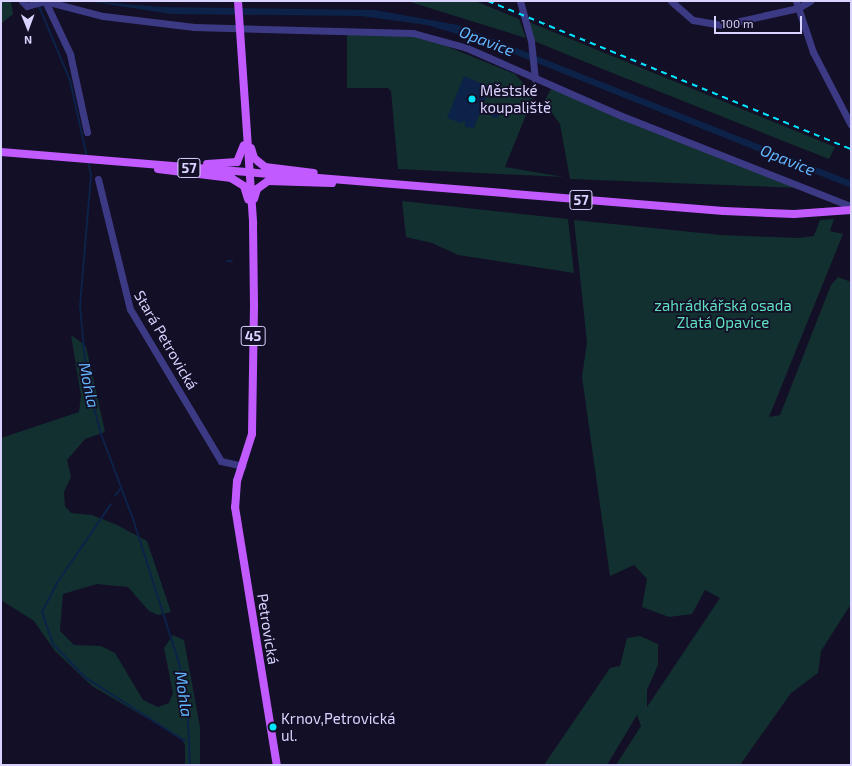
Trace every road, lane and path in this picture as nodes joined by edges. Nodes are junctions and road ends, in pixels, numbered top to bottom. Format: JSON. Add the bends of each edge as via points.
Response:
{"nodes":[{"id":1,"x":22,"y":1,"type":"edge"},
{"id":2,"x":41,"y":1,"type":"edge"},
{"id":3,"x":45,"y":1,"type":"edge"},
{"id":4,"x":238,"y":1,"type":"edge"},
{"id":5,"x":520,"y":1,"type":"edge"},
{"id":6,"x":672,"y":1,"type":"edge"},
{"id":7,"x":810,"y":1,"type":"edge"},
{"id":8,"x":797,"y":4,"type":"edge"},
{"id":9,"x":238,"y":27,"type":"junction"},
{"id":10,"x":534,"y":76,"type":"junction"},
{"id":11,"x":245,"y":122,"type":"junction"},
{"id":12,"x":851,"y":125,"type":"edge"},
{"id":13,"x":87,"y":132,"type":"dead end"},
{"id":14,"x":1,"y":152,"type":"edge"},
{"id":15,"x":129,"y":162,"type":"junction"},
{"id":16,"x":250,"y":173,"type":"junction"},
{"id":17,"x":98,"y":179,"type":"dead end"},
{"id":18,"x":358,"y":182,"type":"junction"},
{"id":19,"x":851,"y":206,"type":"edge"},
{"id":20,"x":851,"y":210,"type":"edge"},
{"id":21,"x":253,"y":223,"type":"junction"},
{"id":22,"x":242,"y":466,"type":"junction"},
{"id":23,"x":276,"y":765,"type":"edge"}],
"edges":[{"from":1,"to":2,"type":"street","via":[[32,5]]},
{"from":2,"to":3,"type":"street"},
{"from":3,"to":9,"type":"street","via":[[146,23]]},
{"from":3,"to":13,"type":"street","via":[[70,54]]},
{"from":4,"to":9,"type":"main road","number":"45"},
{"from":5,"to":10,"type":"street","via":[[531,41]]},
{"from":6,"to":8,"type":"street","via":[[693,20],[710,25]]},
{"from":7,"to":8,"type":"street"},
{"from":8,"to":12,"type":"street","via":[[813,52]]},
{"from":9,"to":10,"type":"street","via":[[413,33],[467,48]]},
{"from":9,"to":11,"type":"main road","number":"45"},
{"from":10,"to":19,"type":"street"},
{"from":11,"to":15,"type":"main road","via":[[244,152],[233,164]]},
{"from":11,"to":16,"type":"main road","number":"45"},
{"from":11,"to":18,"type":"main road","via":[[253,155],[262,166]]},
{"from":14,"to":15,"type":"main road","number":"57"},
{"from":15,"to":16,"type":"main road","number":"57"},
{"from":15,"to":21,"type":"main road","via":[[173,172],[235,179],[246,192]]},
{"from":16,"to":18,"type":"main road","number":"57"},
{"from":16,"to":21,"type":"main road","number":"45"},
{"from":17,"to":22,"type":"street","name":"Stará Petrovická","via":[[130,309],[222,461]]},
{"from":18,"to":20,"type":"main road","number":"57","via":[[704,210],[805,214]]},
{"from":18,"to":21,"type":"main road","via":[[265,182],[255,194]]},
{"from":21,"to":22,"type":"main road","number":"45","via":[[252,434]]},
{"from":22,"to":23,"type":"main road","name":"Petrovická","number":"45","via":[[235,497]]}]}
